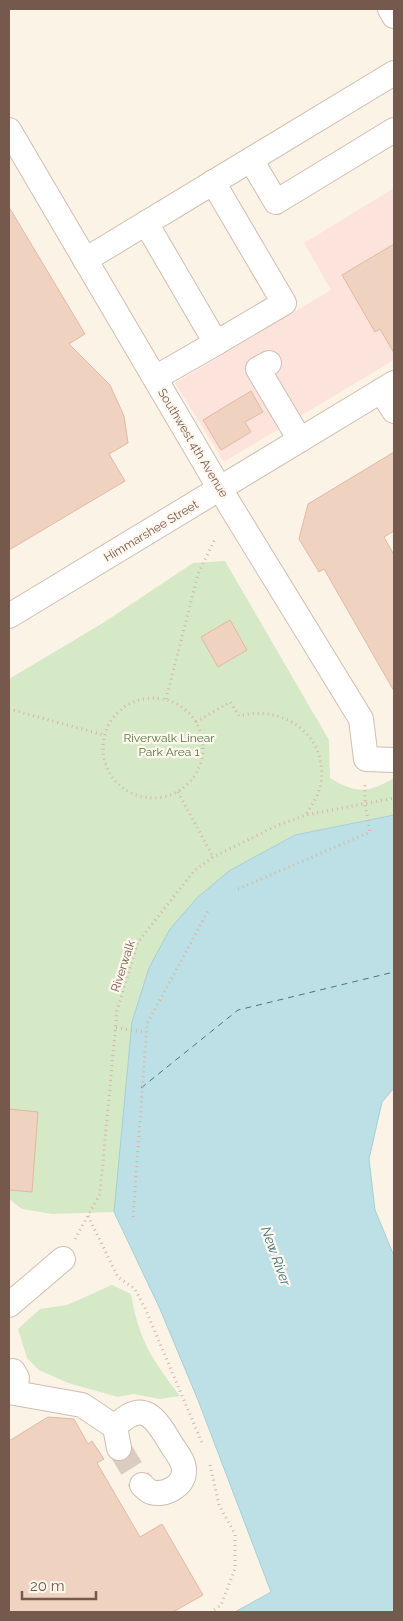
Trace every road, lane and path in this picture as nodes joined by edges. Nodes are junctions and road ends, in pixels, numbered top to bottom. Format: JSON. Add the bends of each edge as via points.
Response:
{"nodes":[{"id":1,"x":390,"y":9,"type":"edge"},
{"id":2,"x":394,"y":16,"type":"edge"},
{"id":3,"x":394,"y":73,"type":"edge"},
{"id":4,"x":9,"y":130,"type":"edge"},
{"id":5,"x":394,"y":130,"type":"edge"},
{"id":6,"x":251,"y":160,"type":"junction"},
{"id":7,"x":213,"y":182,"type":"junction"},
{"id":8,"x":146,"y":223,"type":"junction"},
{"id":9,"x":85,"y":260,"type":"junction"},
{"id":10,"x":216,"y":343,"type":"junction"},
{"id":11,"x":269,"y":362,"type":"dead end"},
{"id":12,"x":155,"y":378,"type":"junction"},
{"id":13,"x":388,"y":387,"type":"edge"},
{"id":14,"x":394,"y":411,"type":"edge"},
{"id":15,"x":300,"y":440,"type":"junction"},
{"id":16,"x":220,"y":489,"type":"junction"},
{"id":17,"x":216,"y":537,"type":"dead end"},
{"id":18,"x":9,"y":616,"type":"edge"},
{"id":19,"x":166,"y":699,"type":"junction"},
{"id":20,"x":9,"y":710,"type":"edge"},
{"id":21,"x":196,"y":722,"type":"junction"},
{"id":22,"x":104,"y":735,"type":"junction"},
{"id":23,"x":394,"y":760,"type":"edge"},
{"id":24,"x":178,"y":792,"type":"junction"},
{"id":25,"x":394,"y":798,"type":"edge"},
{"id":26,"x":365,"y":804,"type":"junction"},
{"id":27,"x":306,"y":815,"type":"junction"},
{"id":28,"x":213,"y":857,"type":"junction"},
{"id":29,"x":238,"y":889,"type":"dead end"},
{"id":30,"x":209,"y":908,"type":"dead end"},
{"id":31,"x":116,"y":1028,"type":"junction"},
{"id":32,"x":146,"y":1032,"type":"junction"},
{"id":33,"x":133,"y":1217,"type":"dead end"},
{"id":34,"x":63,"y":1259,"type":"joint"},
{"id":35,"x":9,"y":1305,"type":"edge"},
{"id":36,"x":12,"y":1385,"type":"edge"},
{"id":37,"x":142,"y":1485,"type":"tunnel mouth"}],
"edges":[{"from":1,"to":2,"type":"street"},
{"from":3,"to":6,"type":"street"},
{"from":4,"to":9,"type":"street","name":"Southwest 4th Avenue"},
{"from":5,"to":6,"type":"street","via":[[276,202]]},
{"from":6,"to":7,"type":"street"},
{"from":7,"to":8,"type":"street"},
{"from":7,"to":10,"type":"street","via":[[284,304]]},
{"from":8,"to":9,"type":"street"},
{"from":8,"to":10,"type":"street"},
{"from":9,"to":12,"type":"street","name":"Southwest 4th Avenue"},
{"from":10,"to":12,"type":"street"},
{"from":11,"to":15,"type":"street","via":[[258,369]]},
{"from":12,"to":16,"type":"street","name":"Southwest 4th Avenue"},
{"from":13,"to":14,"type":"street"},
{"from":13,"to":15,"type":"street","name":"Himmarshee Street"},
{"from":15,"to":16,"type":"street","name":"Himmarshee Street"},
{"from":16,"to":18,"type":"street","name":"Himmarshee Street"},
{"from":16,"to":23,"type":"street","name":"Southwest 4th Avenue","via":[[361,719],[366,759]]},
{"from":17,"to":19,"type":"path","via":[[198,574]]},
{"from":19,"to":21,"type":"path","via":[[182,706]]},
{"from":19,"to":22,"type":"path","via":[[150,697],[121,709],[110,720]]},
{"from":20,"to":22,"type":"path"},
{"from":21,"to":24,"type":"path","via":[[204,749],[200,766],[191,781]]},
{"from":21,"to":27,"type":"path","via":[[230,702],[239,716],[270,712],[300,727],[314,746],[320,768],[321,783],[316,800]]},
{"from":22,"to":24,"type":"path","via":[[102,752],[106,768],[129,793],[145,798],[162,798]]},
{"from":24,"to":28,"type":"path"},
{"from":25,"to":26,"type":"path","name":"Riverwalk"},
{"from":26,"to":27,"type":"path","name":"Riverwalk"},
{"from":26,"to":29,"type":"path","via":[[370,832]]},
{"from":27,"to":28,"type":"path","name":"Riverwalk"},
{"from":28,"to":31,"type":"path","name":"Riverwalk","via":[[194,871],[138,942],[117,1011]]},
{"from":30,"to":32,"type":"path","via":[[147,1024]]},
{"from":31,"to":32,"type":"path"},
{"from":31,"to":34,"type":"path","name":"Riverwalk","via":[[100,1194]]},
{"from":32,"to":33,"type":"path"},
{"from":34,"to":35,"type":"street"},
{"from":36,"to":37,"type":"street","via":[[82,1405],[117,1438],[127,1414],[143,1412],[156,1418],[182,1461],[184,1473],[178,1485],[166,1493],[151,1492]]}]}
